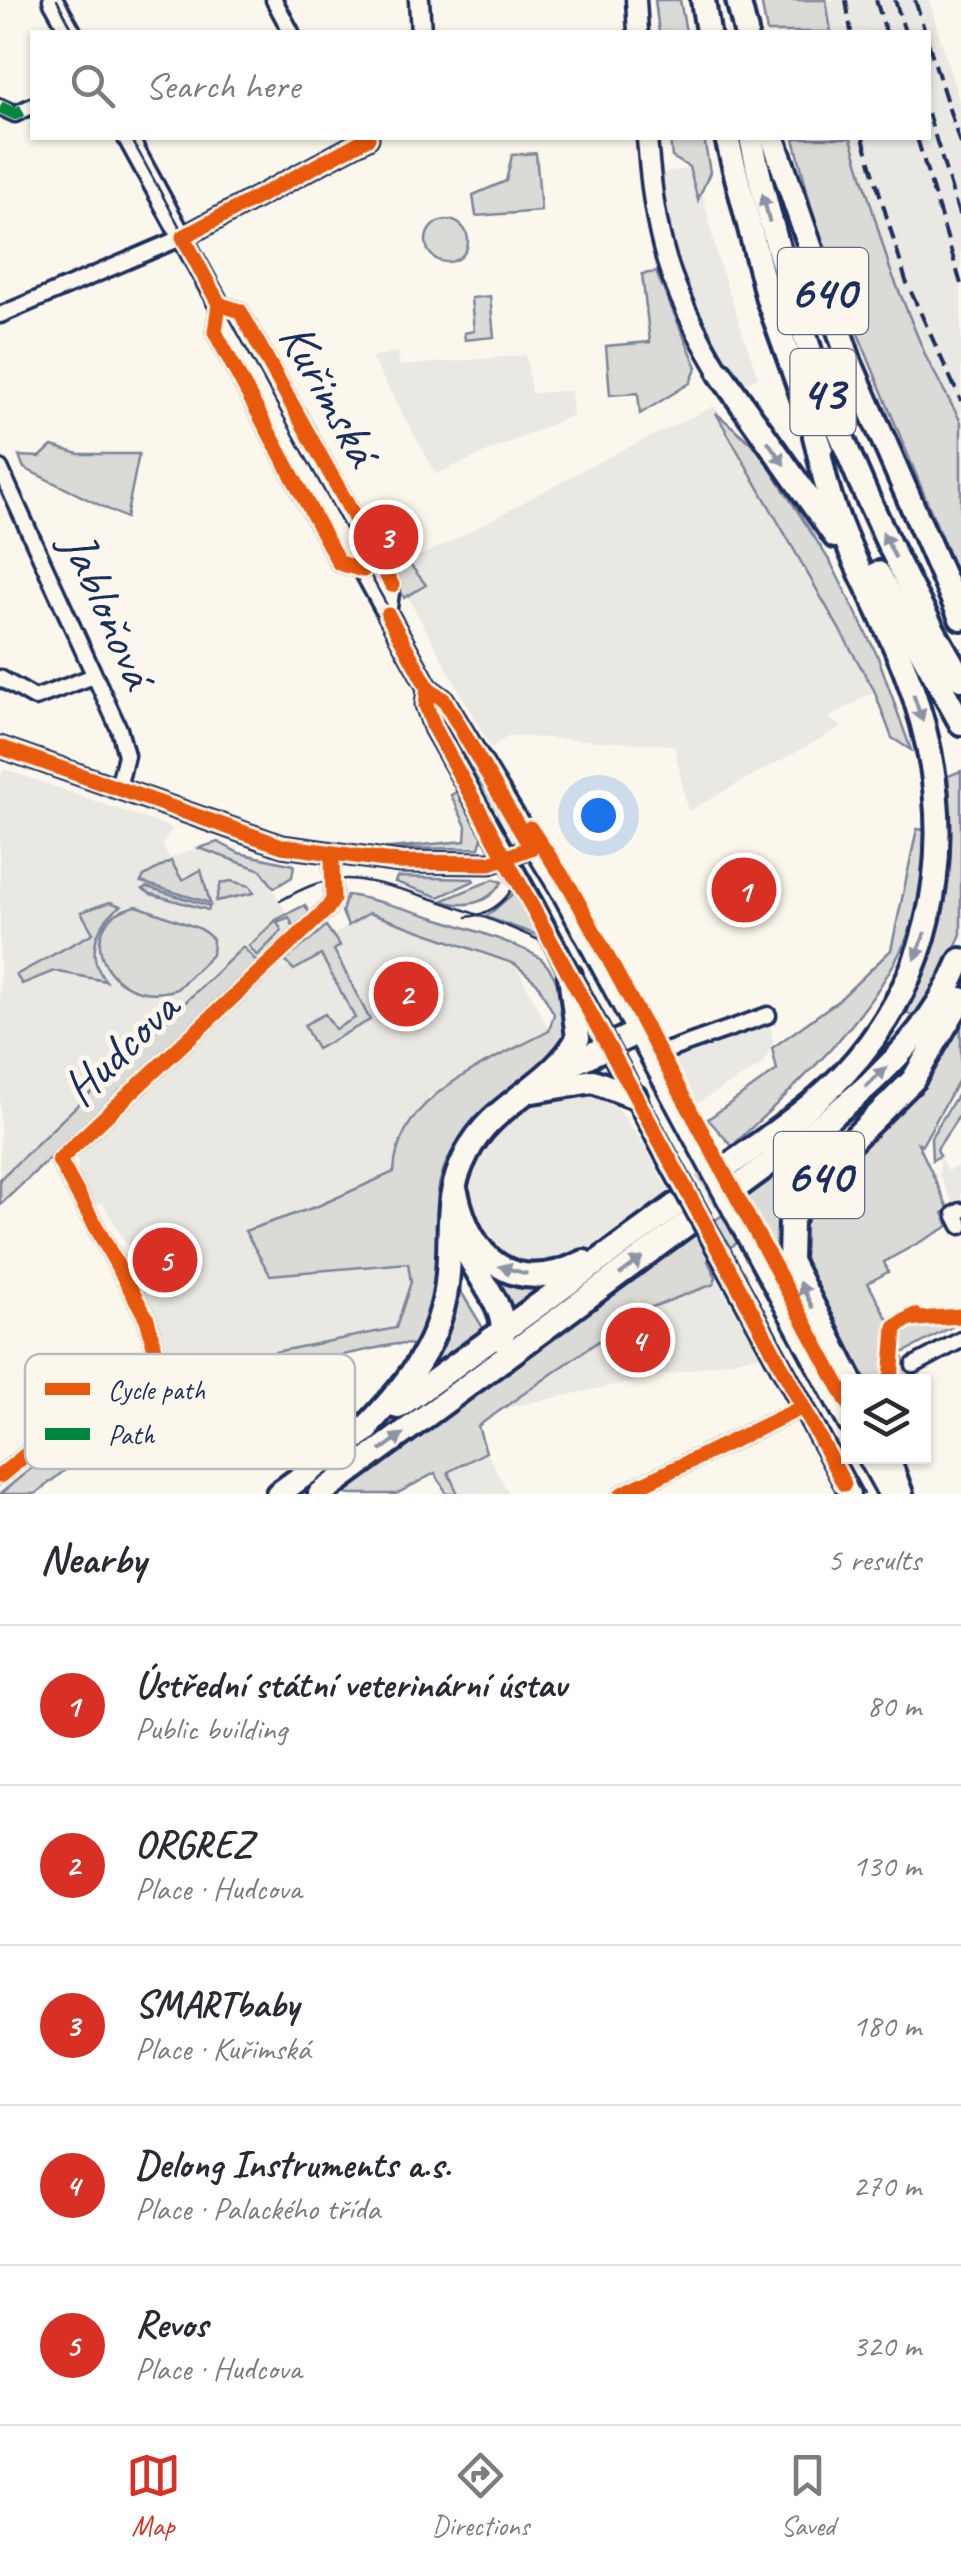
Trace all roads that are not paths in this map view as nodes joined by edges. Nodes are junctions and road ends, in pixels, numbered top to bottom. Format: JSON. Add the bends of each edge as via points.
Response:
{"nodes":[{"id":1,"x":54,"y":0,"type":"edge"},
{"id":2,"x":274,"y":0,"type":"edge"},
{"id":3,"x":419,"y":0,"type":"edge"},
{"id":4,"x":636,"y":0,"type":"edge"},
{"id":5,"x":703,"y":0,"type":"edge"},
{"id":6,"x":726,"y":0,"type":"edge"},
{"id":7,"x":738,"y":0,"type":"edge"},
{"id":8,"x":70,"y":30,"type":"edge"},
{"id":9,"x":290,"y":30,"type":"edge"},
{"id":10,"x":420,"y":30,"type":"edge"},
{"id":11,"x":638,"y":30,"type":"edge"},
{"id":12,"x":708,"y":30,"type":"edge"},
{"id":13,"x":731,"y":30,"type":"edge"},
{"id":14,"x":746,"y":30,"type":"edge"},
{"id":15,"x":0,"y":107,"type":"edge"},
{"id":16,"x":30,"y":107,"type":"edge"},
{"id":17,"x":129,"y":140,"type":"edge"},
{"id":18,"x":647,"y":140,"type":"edge"},
{"id":19,"x":728,"y":140,"type":"edge"},
{"id":20,"x":750,"y":140,"type":"edge"},
{"id":21,"x":774,"y":140,"type":"edge"},
{"id":22,"x":357,"y":141,"type":"edge"},
{"id":23,"x":182,"y":237,"type":"junction"},
{"id":24,"x":218,"y":304,"type":"junction"},
{"id":25,"x":0,"y":315,"type":"edge"},
{"id":26,"x":720,"y":373,"type":"joint"},
{"id":27,"x":815,"y":436,"type":"junction"},
{"id":28,"x":0,"y":468,"type":"edge"},
{"id":29,"x":868,"y":586,"type":"junction"},
{"id":30,"x":388,"y":615,"type":"junction"},
{"id":31,"x":961,"y":618,"type":"edge"},
{"id":32,"x":94,"y":676,"type":"junction"},
{"id":33,"x":0,"y":678,"type":"edge"},
{"id":34,"x":961,"y":679,"type":"edge"},
{"id":35,"x":428,"y":688,"type":"junction"},
{"id":36,"x":958,"y":717,"type":"edge"},
{"id":37,"x":0,"y":747,"type":"edge"},
{"id":38,"x":118,"y":788,"type":"junction"},
{"id":39,"x":532,"y":848,"type":"junction"},
{"id":40,"x":332,"y":856,"type":"junction"},
{"id":41,"x":508,"y":858,"type":"junction"},
{"id":42,"x":961,"y":960,"type":"edge"},
{"id":43,"x":570,"y":974,"type":"junction"},
{"id":44,"x":961,"y":1000,"type":"edge"},
{"id":45,"x":768,"y":1015,"type":"dead end"},
{"id":46,"x":636,"y":1033,"type":"junction"},
{"id":47,"x":607,"y":1049,"type":"junction"},
{"id":48,"x":649,"y":1058,"type":"junction"},
{"id":49,"x":544,"y":1085,"type":"junction"},
{"id":50,"x":635,"y":1098,"type":"junction"},
{"id":51,"x":457,"y":1195,"type":"junction"},
{"id":52,"x":636,"y":1235,"type":"junction"},
{"id":53,"x":449,"y":1249,"type":"junction"},
{"id":54,"x":547,"y":1330,"type":"junction"},
{"id":55,"x":504,"y":1331,"type":"junction"},
{"id":56,"x":961,"y":1340,"type":"edge"},
{"id":57,"x":156,"y":1354,"type":"edge"},
{"id":58,"x":914,"y":1365,"type":"dead end"},
{"id":59,"x":847,"y":1374,"type":"edge"},
{"id":60,"x":465,"y":1390,"type":"junction"},
{"id":61,"x":804,"y":1407,"type":"junction"},
{"id":62,"x":841,"y":1411,"type":"edge"},
{"id":63,"x":358,"y":1436,"type":"junction"},
{"id":64,"x":355,"y":1438,"type":"edge"},
{"id":65,"x":25,"y":1456,"type":"edge"},
{"id":66,"x":871,"y":1464,"type":"edge"},
{"id":67,"x":890,"y":1464,"type":"edge"},
{"id":68,"x":312,"y":1469,"type":"edge"},
{"id":69,"x":355,"y":1469,"type":"edge"},
{"id":70,"x":355,"y":1469,"type":"edge"},
{"id":71,"x":0,"y":1476,"type":"edge"},
{"id":72,"x":278,"y":1494,"type":"edge"},
{"id":73,"x":320,"y":1494,"type":"edge"},
{"id":74,"x":622,"y":1494,"type":"edge"},
{"id":75,"x":850,"y":1494,"type":"edge"},
{"id":76,"x":888,"y":1494,"type":"edge"},
{"id":77,"x":902,"y":1494,"type":"edge"}],
"edges":[{"from":1,"to":8,"type":"street"},
{"from":2,"to":9,"type":"street"},
{"from":3,"to":10,"type":"street"},
{"from":4,"to":11,"type":"street"},
{"from":5,"to":12,"type":"highway"},
{"from":6,"to":13,"type":"highway"},
{"from":7,"to":14,"type":"highway"},
{"from":15,"to":16,"type":"street","via":[[14,114]]},
{"from":17,"to":23,"type":"street","name":"Kuřimská"},
{"from":18,"to":26,"type":"street","via":[[662,252],[688,318]]},
{"from":19,"to":27,"type":"highway","number":"43","via":[[764,284]]},
{"from":34,"to":20,"type":"highway","number":"43","one_way":true,"via":[[869,504],[818,380]]},
{"from":21,"to":31,"type":"highway","number":"640","via":[[850,363]]},
{"from":22,"to":23,"type":"street"},
{"from":23,"to":24,"type":"street","name":"Kuřimská"},
{"from":23,"to":25,"type":"street"},
{"from":24,"to":30,"type":"street","name":"Kuřimská"},
{"from":24,"to":30,"type":"street","name":"Kuřimská","via":[[240,311],[392,585]]},
{"from":26,"to":29,"type":"highway","one_way":true},
{"from":27,"to":29,"type":"highway","number":"640","via":[[831,502]]},
{"from":27,"to":36,"type":"highway","number":"43","via":[[901,619]]},
{"from":28,"to":32,"type":"street","name":"Jabloňová"},
{"from":29,"to":36,"type":"highway","via":[[911,660]]},
{"from":29,"to":42,"type":"highway","number":"640","one_way":true,"via":[[928,742],[940,816],[935,894],[904,987],[860,1056],[731,1178],[882,1073],[934,1009]]},
{"from":30,"to":35,"type":"street"},
{"from":32,"to":33,"type":"street","via":[[35,698]]},
{"from":32,"to":38,"type":"street","name":"Jabloňová","via":[[126,754]]},
{"from":35,"to":39,"type":"street","via":[[444,700]]},
{"from":35,"to":41,"type":"street","via":[[430,720]]},
{"from":37,"to":38,"type":"street"},
{"from":38,"to":40,"type":"street","via":[[282,846]]},
{"from":39,"to":41,"type":"street"},
{"from":39,"to":46,"type":"street"},
{"from":40,"to":41,"type":"street","via":[[400,862]]},
{"from":40,"to":57,"type":"street","name":"Hudcova","via":[[333,900],[327,908],[59,1160],[147,1319]]},
{"from":41,"to":43,"type":"street"},
{"from":43,"to":47,"type":"street"},
{"from":43,"to":49,"type":"highway","via":[[578,1038]]},
{"from":59,"to":44,"type":"highway","number":"640","one_way":true,"via":[[790,1261],[792,1220],[824,1168],[914,1080]]},
{"from":45,"to":48,"type":"street"},
{"from":46,"to":47,"type":"highway"},
{"from":46,"to":48,"type":"street"},
{"from":47,"to":49,"type":"highway"},
{"from":47,"to":50,"type":"street"},
{"from":48,"to":62,"type":"street","bridge":true},
{"from":49,"to":50,"type":"highway","via":[[594,1080]]},
{"from":49,"to":51,"type":"highway","via":[[484,1128],[466,1154]]},
{"from":50,"to":61,"type":"street","bridge":true},
{"from":52,"to":51,"type":"highway","one_way":true,"via":[[566,1270],[519,1273],[496,1266],[478,1249]]},
{"from":51,"to":53,"type":"highway","via":[[447,1211]]},
{"from":51,"to":55,"type":"highway","via":[[466,1254]]},
{"from":54,"to":52,"type":"highway","one_way":true,"via":[[682,1214]]},
{"from":52,"to":55,"type":"highway"},
{"from":53,"to":55,"type":"highway","via":[[482,1310]]},
{"from":53,"to":63,"type":"highway","via":[[446,1298],[430,1349]]},
{"from":54,"to":55,"type":"highway","via":[[522,1338]]},
{"from":54,"to":60,"type":"highway"},
{"from":55,"to":60,"type":"highway","via":[[497,1352]]},
{"from":55,"to":63,"type":"highway"},
{"from":56,"to":58,"type":"street"},
{"from":70,"to":60,"type":"highway","one_way":true},
{"from":61,"to":74,"type":"street"},
{"from":61,"to":75,"type":"street"},
{"from":63,"to":64,"type":"highway"},
{"from":65,"to":71,"type":"street","name":"Hudcova"},
{"from":66,"to":76,"type":"street"},
{"from":67,"to":77,"type":"highway"},
{"from":68,"to":72,"type":"highway"},
{"from":73,"to":69,"type":"highway","one_way":true}]}
